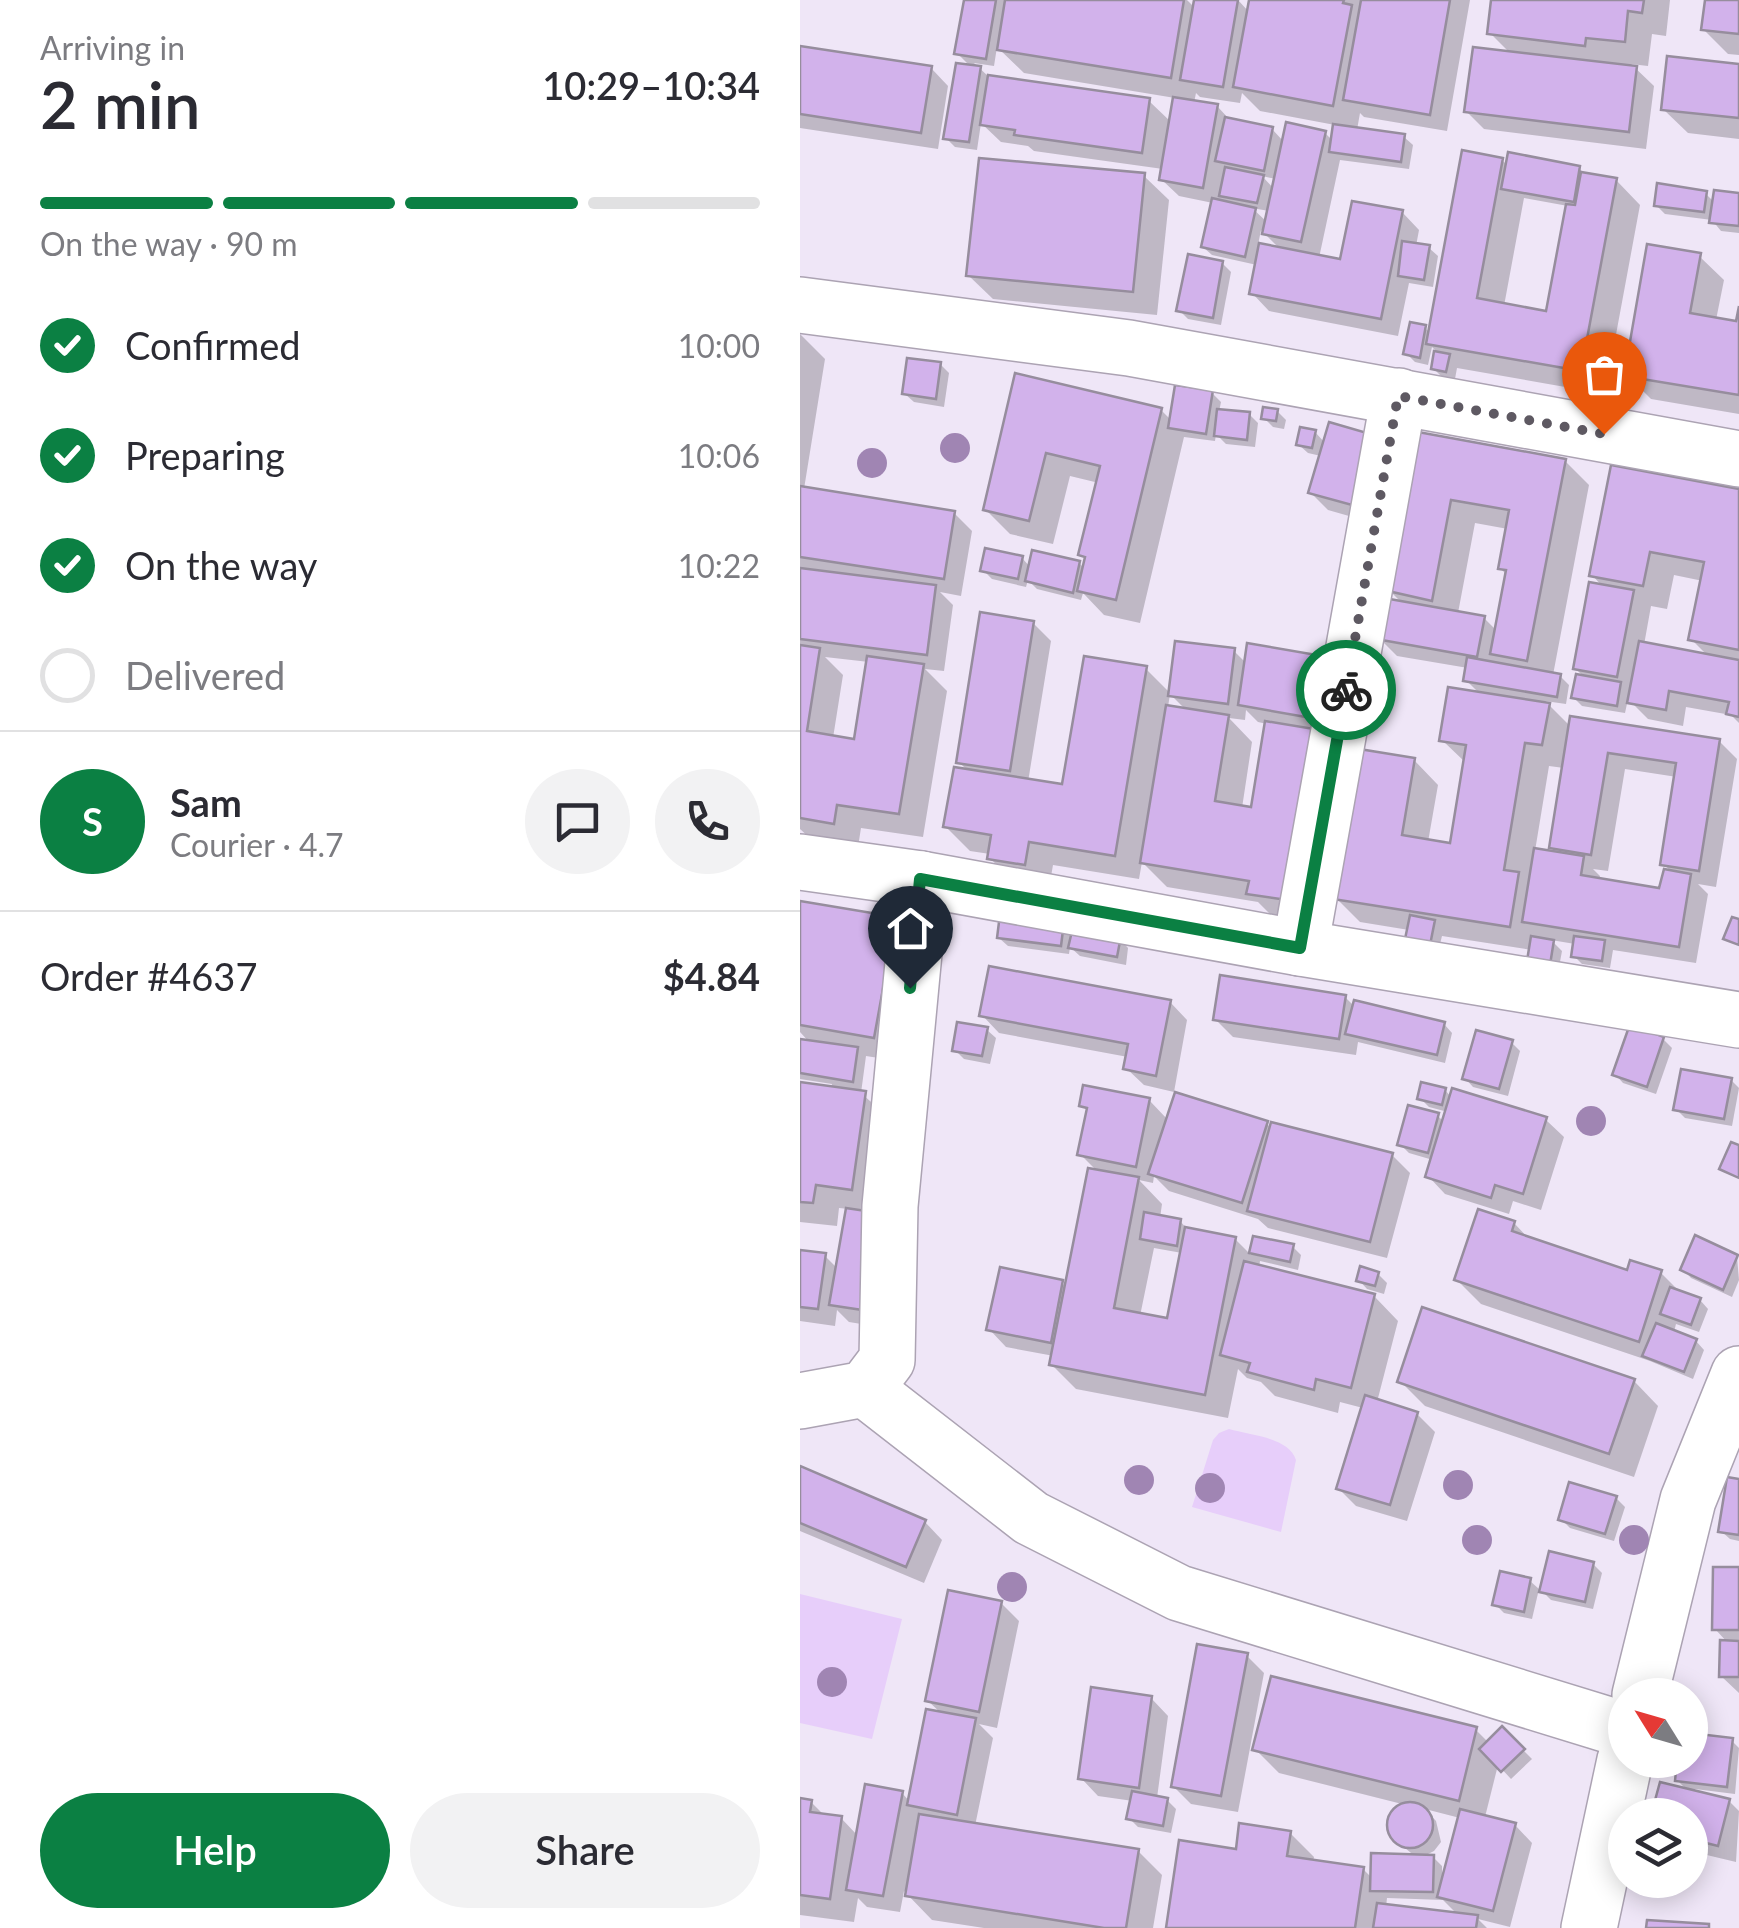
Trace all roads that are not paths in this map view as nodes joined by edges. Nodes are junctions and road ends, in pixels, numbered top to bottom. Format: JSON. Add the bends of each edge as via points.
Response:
{"nodes":[{"id":1,"x":800,"y":306,"type":"edge"},
{"id":2,"x":1398,"y":396,"type":"junction"},
{"id":3,"x":1739,"y":459,"type":"edge"},
{"id":4,"x":800,"y":862,"type":"edge"},
{"id":5,"x":920,"y":879,"type":"junction"},
{"id":6,"x":1300,"y":948,"type":"junction"},
{"id":7,"x":1739,"y":1020,"type":"edge"},
{"id":8,"x":1739,"y":1374,"type":"edge"},
{"id":9,"x":865,"y":1390,"type":"junction"},
{"id":10,"x":800,"y":1401,"type":"edge"},
{"id":11,"x":1644,"y":1678,"type":"edge"},
{"id":12,"x":1608,"y":1725,"type":"edge"},
{"id":13,"x":1621,"y":1778,"type":"edge"},
{"id":14,"x":1589,"y":1928,"type":"edge"}],
"edges":[{"from":1,"to":2,"type":"street","via":[[1129,348]]},
{"from":2,"to":3,"type":"street"},
{"from":2,"to":6,"type":"street"},
{"from":4,"to":5,"type":"street"},
{"from":5,"to":6,"type":"street"},
{"from":5,"to":9,"type":"street","via":[[890,1206],[887,1360]]},
{"from":6,"to":7,"type":"street"},
{"from":8,"to":11,"type":"street","via":[[1688,1500]]},
{"from":9,"to":10,"type":"street"},
{"from":9,"to":12,"type":"street","via":[[1031,1518],[1179,1593]]},
{"from":13,"to":14,"type":"street"}]}
